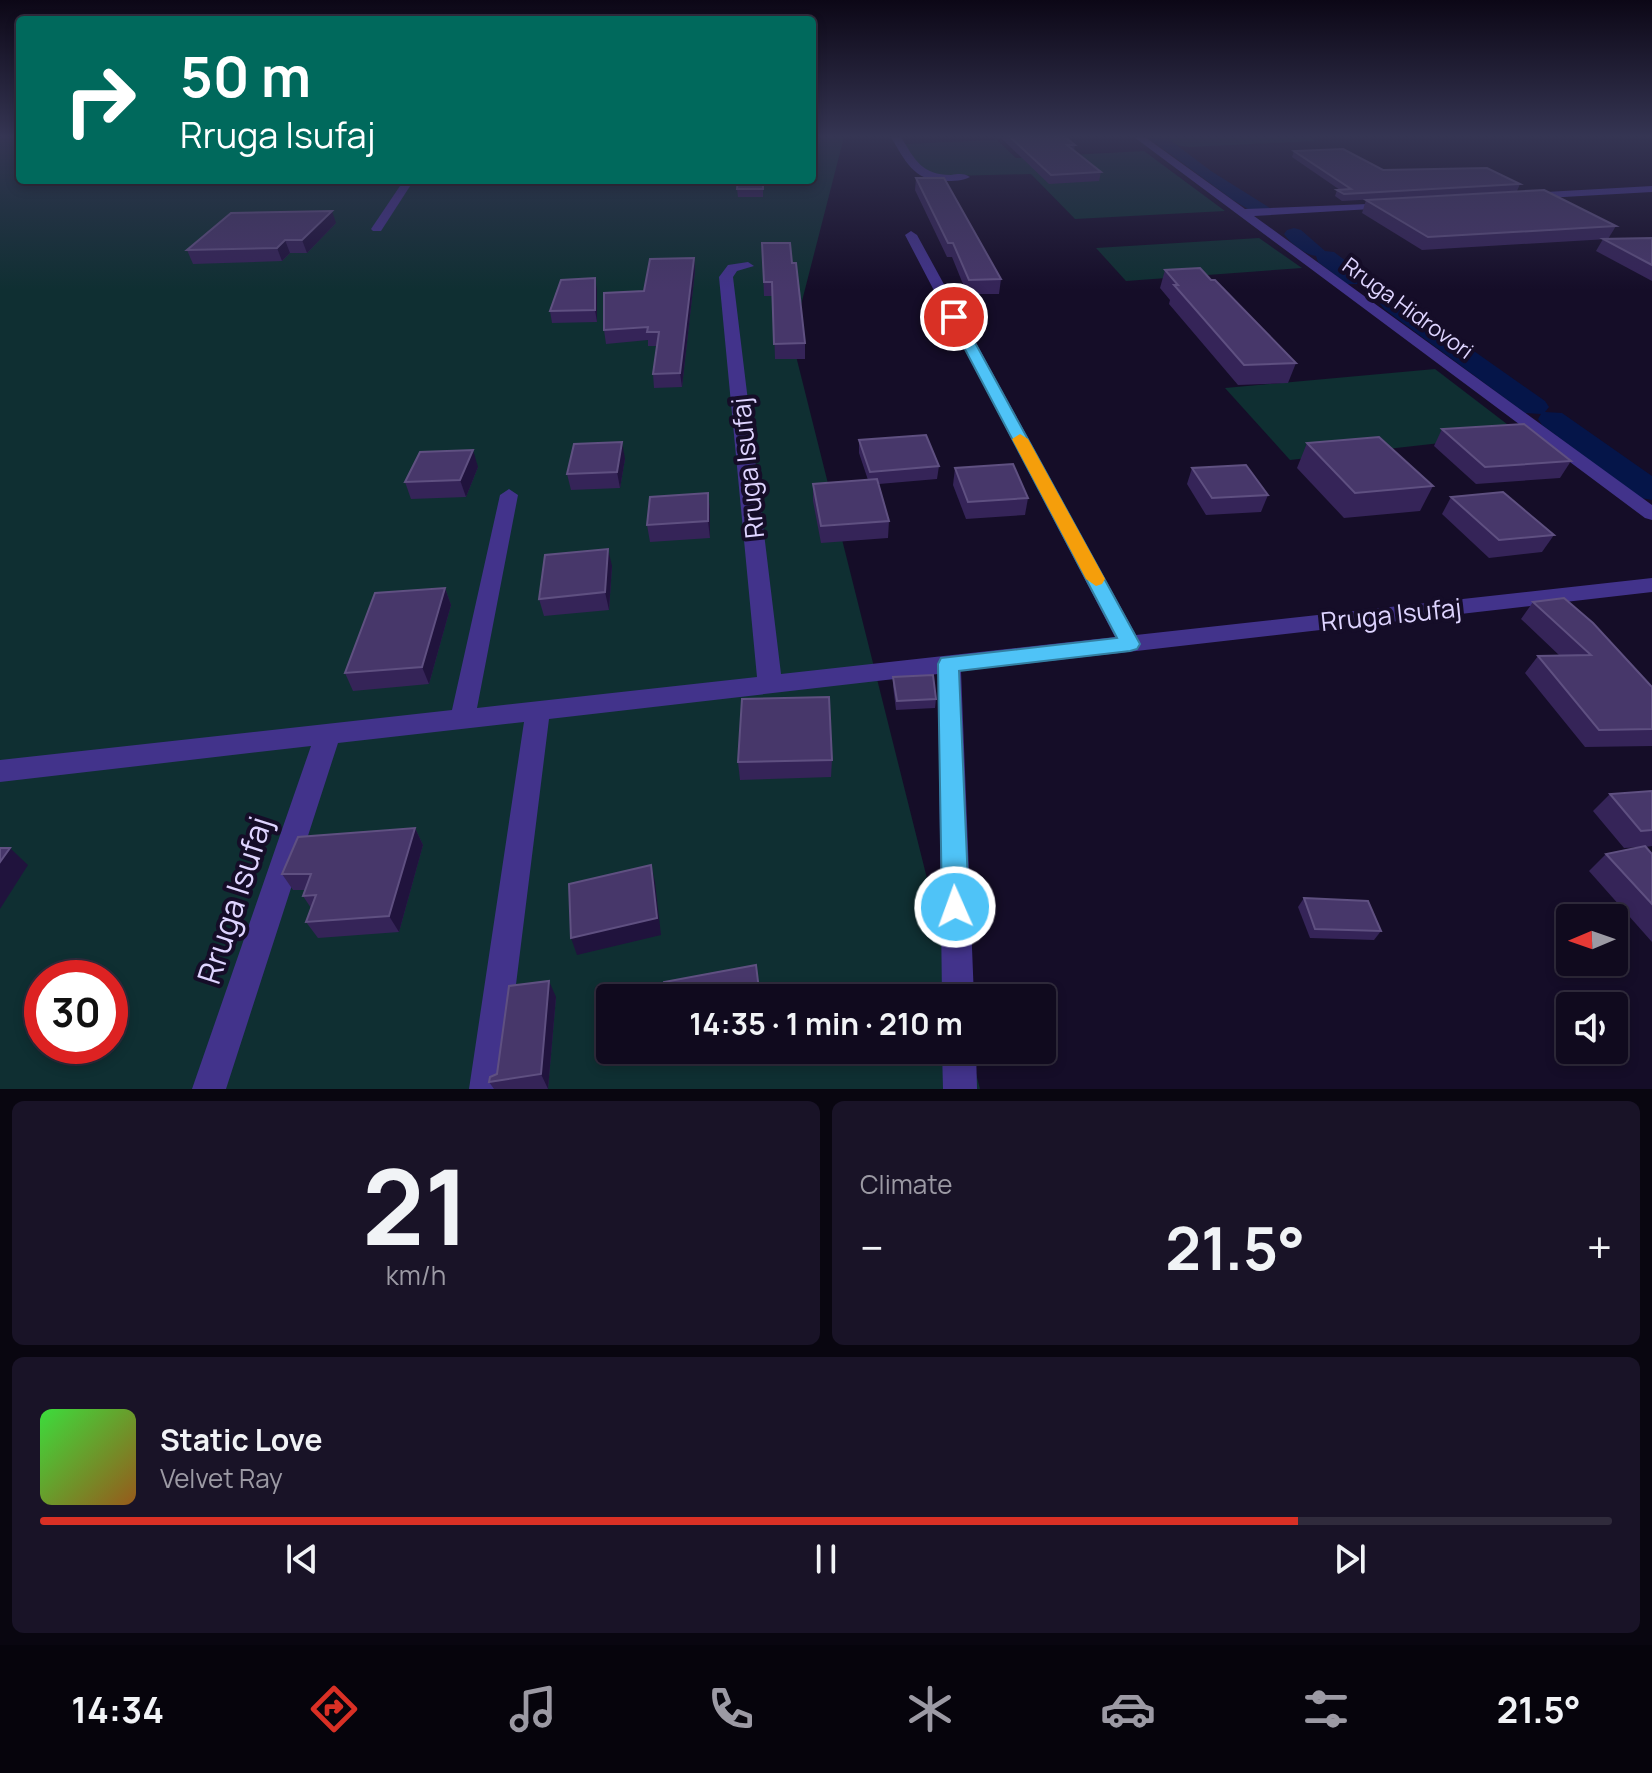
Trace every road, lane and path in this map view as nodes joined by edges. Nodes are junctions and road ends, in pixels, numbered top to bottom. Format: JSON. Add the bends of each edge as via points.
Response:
{"nodes":[{"id":1,"x":404,"y":188,"type":"edge"},
{"id":2,"x":1208,"y":188,"type":"edge"},
{"id":3,"x":1652,"y":189,"type":"edge"},
{"id":4,"x":1511,"y":197,"type":"edge"},
{"id":5,"x":1404,"y":204,"type":"edge"},
{"id":6,"x":1242,"y":213,"type":"junction"},
{"id":7,"x":377,"y":229,"type":"dead end"},
{"id":8,"x":911,"y":235,"type":"dead end"},
{"id":9,"x":748,"y":266,"type":"dead end"},
{"id":10,"x":509,"y":495,"type":"dead end"},
{"id":11,"x":1652,"y":514,"type":"edge"},
{"id":12,"x":1652,"y":585,"type":"edge"},
{"id":13,"x":1130,"y":644,"type":"junction"},
{"id":14,"x":949,"y":664,"type":"junction"},
{"id":15,"x":770,"y":684,"type":"junction"},
{"id":16,"x":538,"y":711,"type":"junction"},
{"id":17,"x":462,"y":719,"type":"junction"},
{"id":18,"x":328,"y":734,"type":"junction"},
{"id":19,"x":0,"y":771,"type":"edge"},
{"id":20,"x":958,"y":984,"type":"edge"},
{"id":21,"x":959,"y":1064,"type":"edge"},
{"id":22,"x":209,"y":1089,"type":"edge"},
{"id":23,"x":486,"y":1089,"type":"edge"},
{"id":24,"x":960,"y":1089,"type":"edge"}],
"edges":[{"from":1,"to":7,"type":"street"},
{"from":2,"to":6,"type":"street","name":"Rruga Hidrovori"},
{"from":3,"to":4,"type":"street"},
{"from":5,"to":6,"type":"street"},
{"from":6,"to":11,"type":"street","name":"Rruga Hidrovori"},
{"from":8,"to":13,"type":"street"},
{"from":9,"to":15,"type":"street","name":"Rruga Isufaj","via":[[733,268],[726,277]]},
{"from":10,"to":17,"type":"street"},
{"from":12,"to":13,"type":"street","name":"Rruga Isufaj"},
{"from":13,"to":14,"type":"street","name":"Rruga Isufaj"},
{"from":14,"to":15,"type":"street","name":"Rruga Isufaj"},
{"from":14,"to":20,"type":"street"},
{"from":15,"to":16,"type":"street","name":"Rruga Isufaj"},
{"from":16,"to":17,"type":"street","name":"Rruga Isufaj"},
{"from":16,"to":23,"type":"street"},
{"from":17,"to":18,"type":"street","name":"Rruga Isufaj"},
{"from":18,"to":19,"type":"street","name":"Rruga Isufaj"},
{"from":18,"to":22,"type":"street","name":"Rruga Isufaj"},
{"from":21,"to":24,"type":"street"}]}
